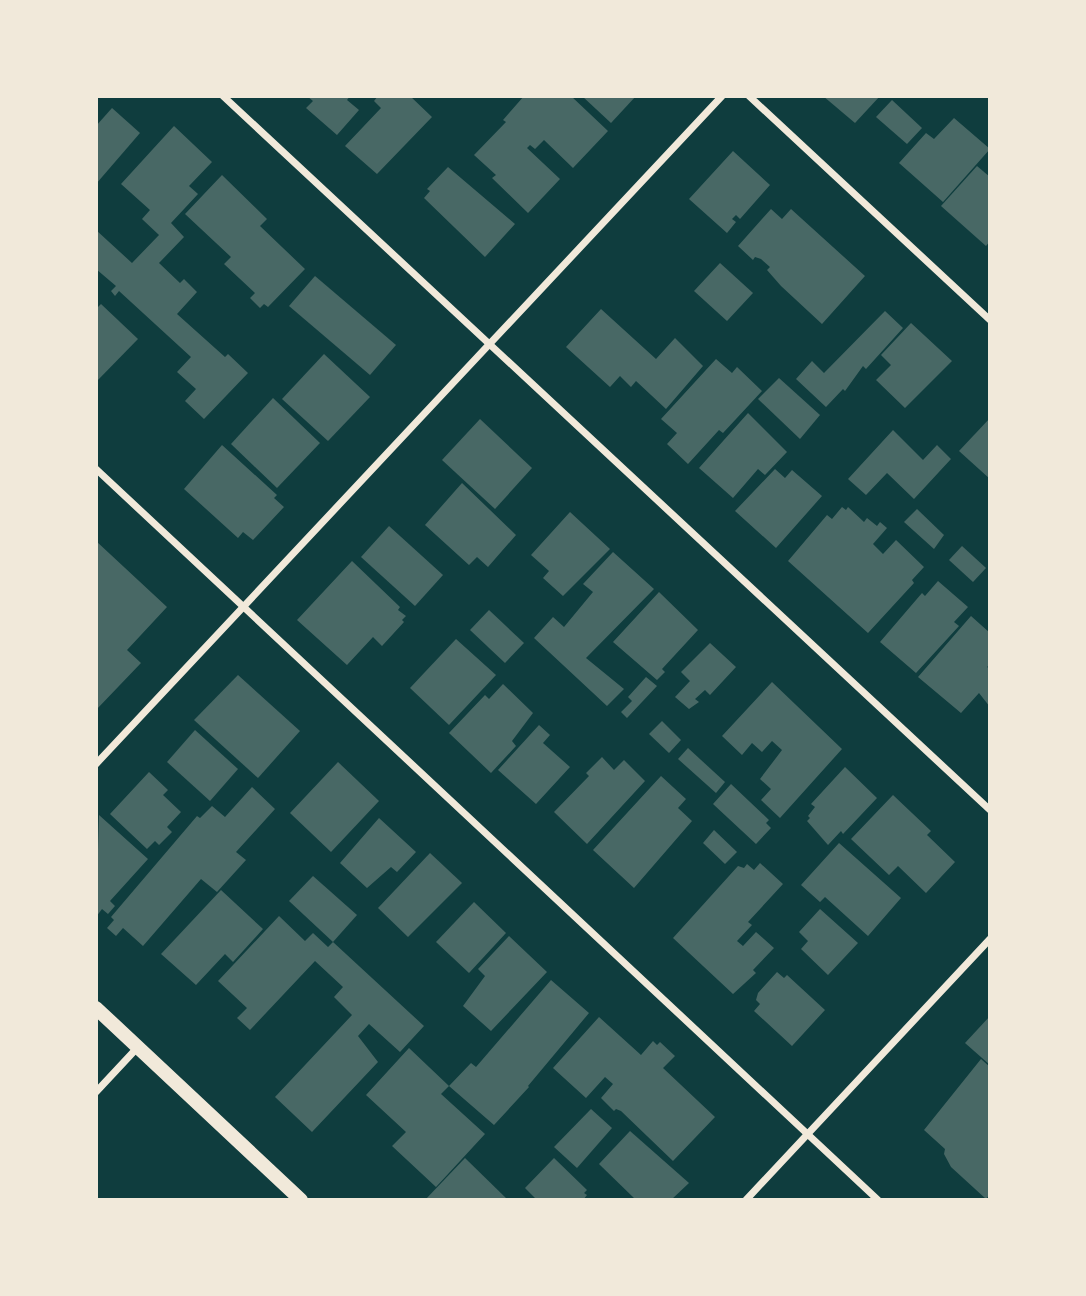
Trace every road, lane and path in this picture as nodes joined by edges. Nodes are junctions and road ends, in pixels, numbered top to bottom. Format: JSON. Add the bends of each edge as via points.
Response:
{"nodes":[{"id":1,"x":223,"y":96,"type":"edge"},
{"id":2,"x":722,"y":96,"type":"edge"},
{"id":3,"x":748,"y":96,"type":"edge"},
{"id":4,"x":990,"y":320,"type":"edge"},
{"id":5,"x":489,"y":344,"type":"junction"},
{"id":6,"x":96,"y":469,"type":"edge"},
{"id":7,"x":243,"y":607,"type":"junction"},
{"id":8,"x":96,"y":764,"type":"edge"},
{"id":9,"x":990,"y":810,"type":"edge"},
{"id":10,"x":990,"y":939,"type":"edge"},
{"id":11,"x":96,"y":1007,"type":"edge"},
{"id":12,"x":138,"y":1047,"type":"junction"},
{"id":13,"x":96,"y":1091,"type":"edge"},
{"id":14,"x":807,"y":1134,"type":"junction"},
{"id":15,"x":301,"y":1200,"type":"edge"},
{"id":16,"x":746,"y":1200,"type":"edge"},
{"id":17,"x":877,"y":1200,"type":"edge"}],
"edges":[{"from":1,"to":5,"type":"street"},
{"from":2,"to":5,"type":"street"},
{"from":3,"to":4,"type":"street"},
{"from":5,"to":7,"type":"street"},
{"from":5,"to":9,"type":"street"},
{"from":6,"to":7,"type":"street"},
{"from":7,"to":8,"type":"street"},
{"from":7,"to":14,"type":"street"},
{"from":10,"to":14,"type":"street"},
{"from":11,"to":12,"type":"main road"},
{"from":12,"to":13,"type":"street"},
{"from":12,"to":15,"type":"main road"},
{"from":14,"to":16,"type":"street"},
{"from":14,"to":17,"type":"street"}]}
